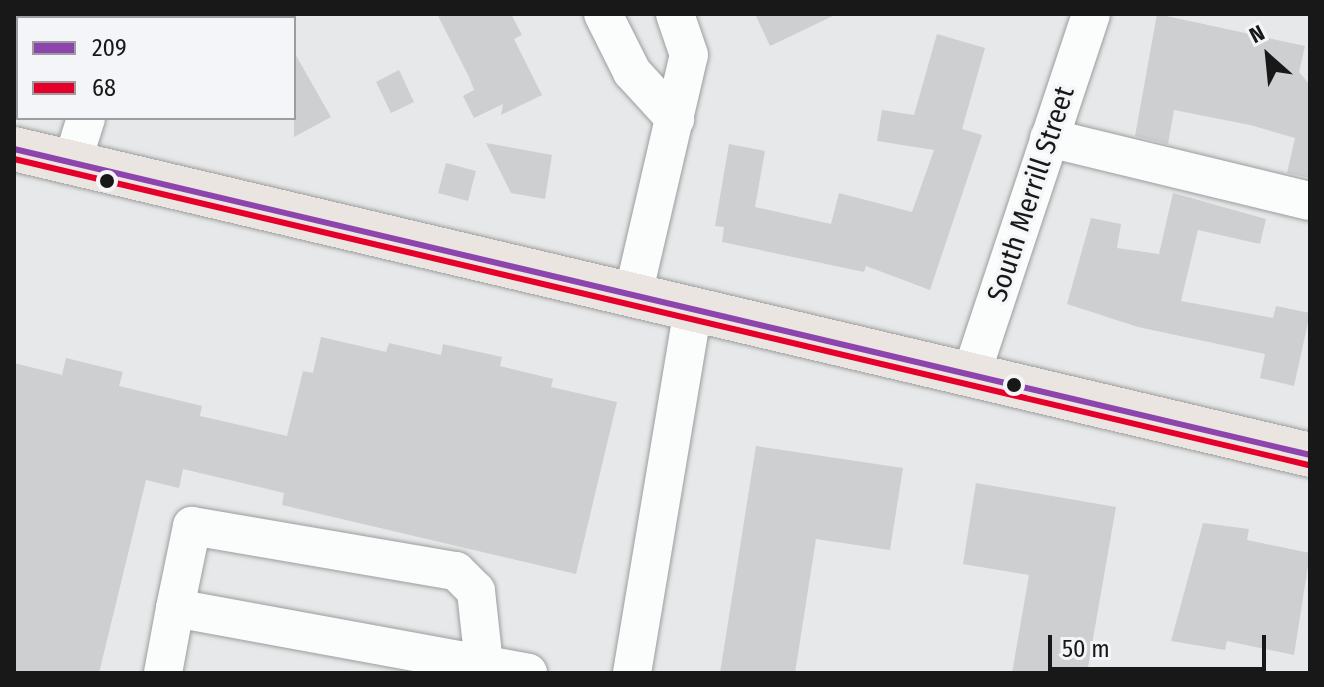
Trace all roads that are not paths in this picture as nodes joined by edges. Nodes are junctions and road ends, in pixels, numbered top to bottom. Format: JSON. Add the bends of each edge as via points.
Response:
{"nodes":[{"id":1,"x":603,"y":14,"type":"edge"},
{"id":2,"x":675,"y":14,"type":"edge"},
{"id":3,"x":1091,"y":14,"type":"edge"},
{"id":4,"x":675,"y":119,"type":"junction"},
{"id":5,"x":85,"y":120,"type":"edge"},
{"id":6,"x":1049,"y":138,"type":"junction"},
{"id":7,"x":14,"y":149,"type":"edge"},
{"id":8,"x":72,"y":163,"type":"junction"},
{"id":9,"x":1310,"y":201,"type":"edge"},
{"id":10,"x":633,"y":295,"type":"junction"},
{"id":11,"x":693,"y":309,"type":"junction"},
{"id":12,"x":971,"y":375,"type":"junction"},
{"id":13,"x":1310,"y":455,"type":"edge"},
{"id":14,"x":175,"y":608,"type":"junction"},
{"id":15,"x":484,"y":665,"type":"junction"},
{"id":16,"x":163,"y":673,"type":"edge"},
{"id":17,"x":528,"y":673,"type":"edge"},
{"id":18,"x":632,"y":673,"type":"edge"}],
"edges":[{"from":1,"to":4,"type":"street","via":[[632,72]]},
{"from":2,"to":4,"type":"street","via":[[689,55]]},
{"from":3,"to":6,"type":"street","name":"South Merrill Street"},
{"from":4,"to":10,"type":"street"},
{"from":5,"to":8,"type":"street"},
{"from":6,"to":9,"type":"street"},
{"from":6,"to":12,"type":"street","name":"South Merrill Street"},
{"from":7,"to":8,"type":"main road"},
{"from":8,"to":10,"type":"main road"},
{"from":10,"to":11,"type":"main road"},
{"from":11,"to":12,"type":"main road"},
{"from":11,"to":18,"type":"street"},
{"from":12,"to":13,"type":"main road"},
{"from":14,"to":15,"type":"street"},
{"from":14,"to":15,"type":"street","via":[[192,526],[456,571],[476,591]]},
{"from":14,"to":16,"type":"street"},
{"from":15,"to":17,"type":"street"}]}
